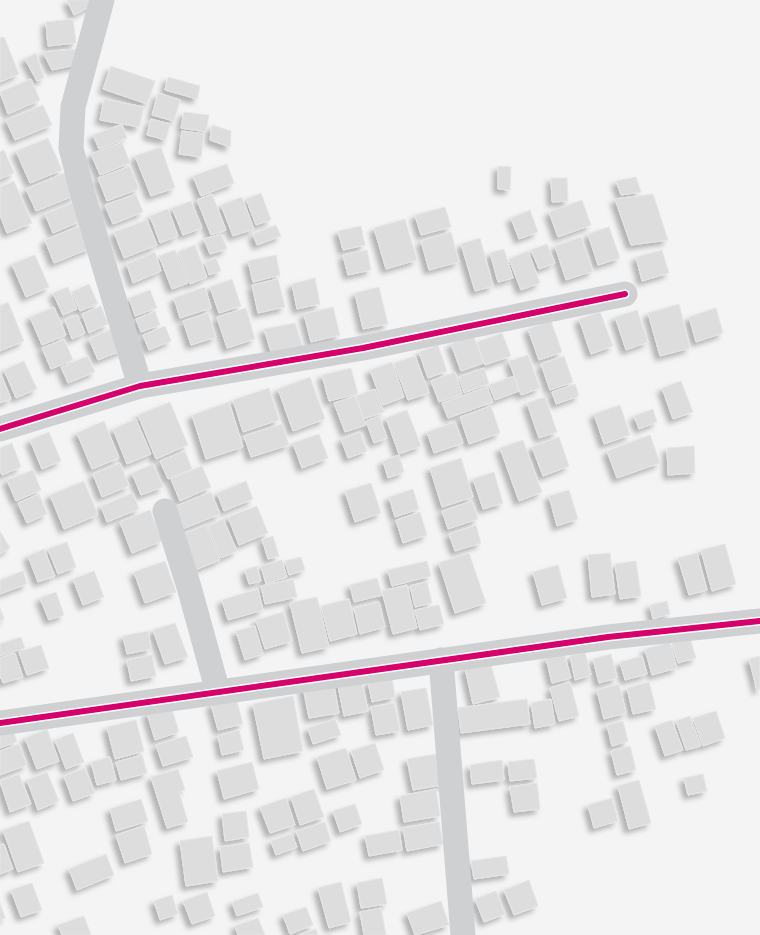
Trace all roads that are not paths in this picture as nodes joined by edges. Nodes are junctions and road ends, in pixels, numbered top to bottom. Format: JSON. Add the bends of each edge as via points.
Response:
{"nodes":[{"id":1,"x":102,"y":0,"type":"edge"},
{"id":2,"x":624,"y":294,"type":"dead end"},
{"id":3,"x":140,"y":386,"type":"junction"},
{"id":4,"x":0,"y":429,"type":"edge"},
{"id":5,"x":165,"y":511,"type":"dead end"},
{"id":6,"x":760,"y":621,"type":"edge"},
{"id":7,"x":440,"y":660,"type":"junction"},
{"id":8,"x":218,"y":692,"type":"junction"},
{"id":9,"x":0,"y":723,"type":"edge"},
{"id":10,"x":463,"y":935,"type":"edge"}],
"edges":[{"from":1,"to":3,"type":"street","via":[[73,107],[71,148]]},
{"from":2,"to":3,"type":"street","via":[[363,348]]},
{"from":3,"to":4,"type":"street"},
{"from":5,"to":8,"type":"street"},
{"from":6,"to":7,"type":"street","via":[[608,637]]},
{"from":7,"to":8,"type":"street"},
{"from":7,"to":10,"type":"street"},
{"from":8,"to":9,"type":"street"}]}
